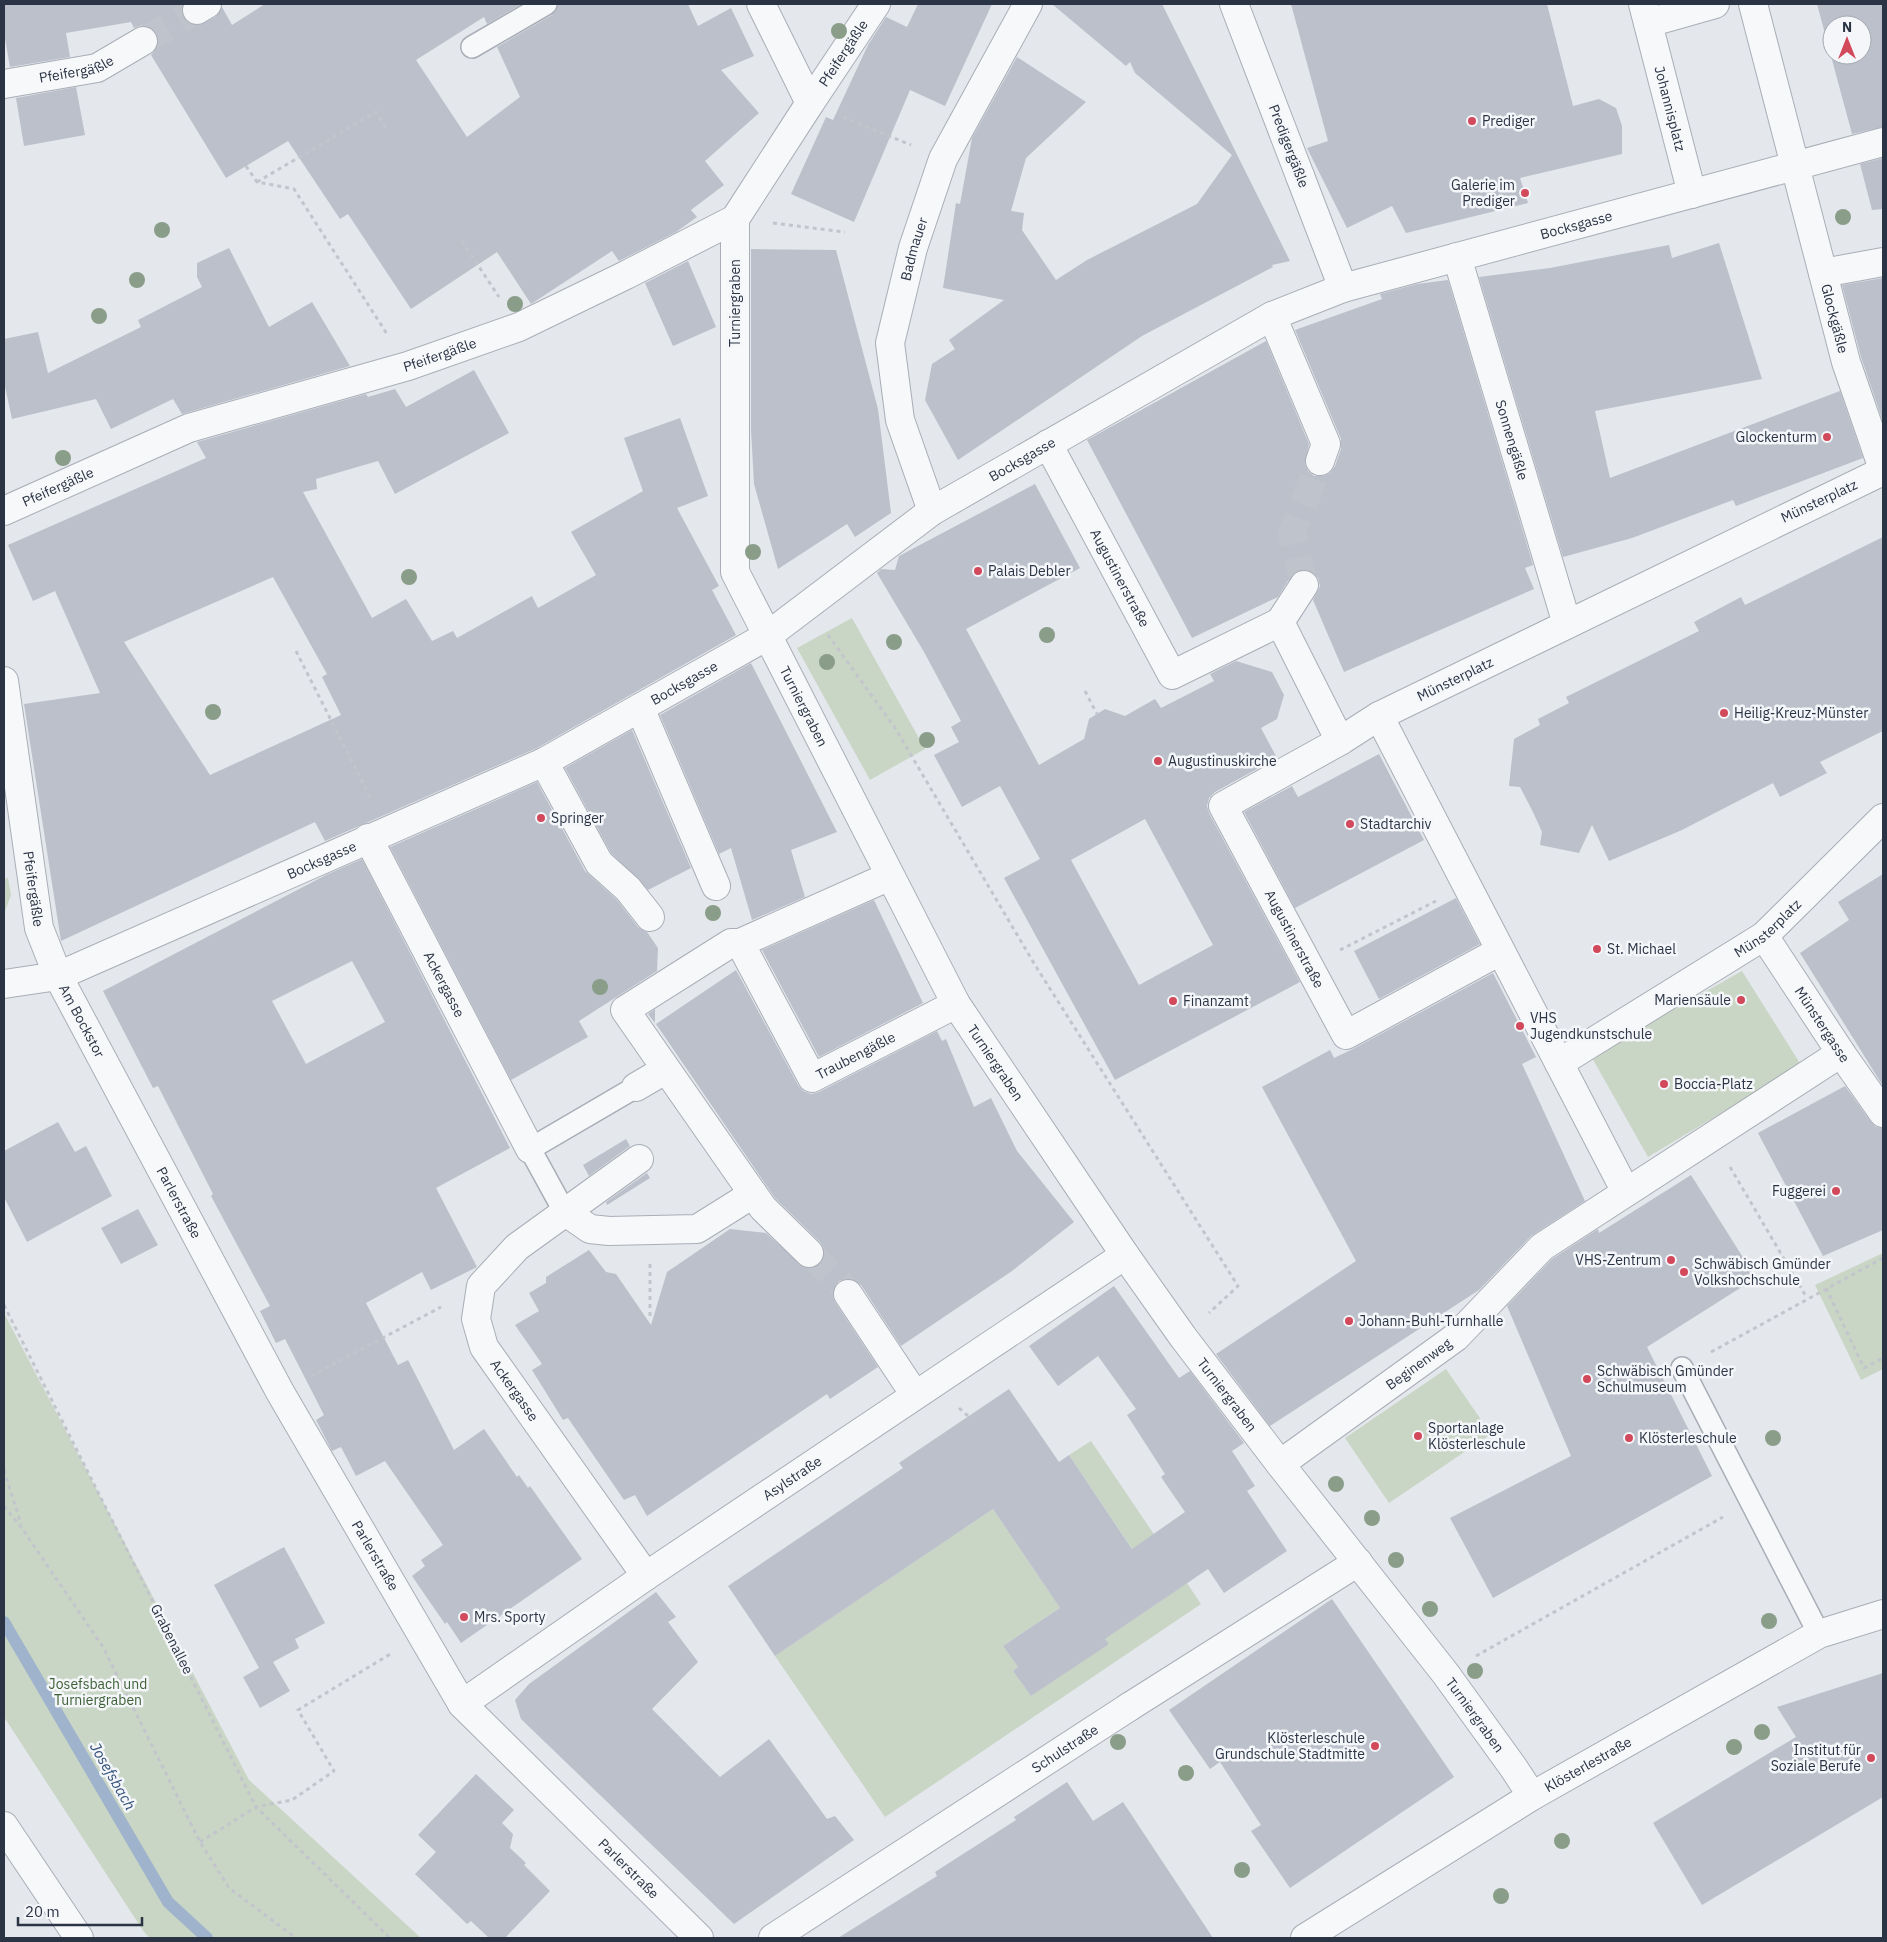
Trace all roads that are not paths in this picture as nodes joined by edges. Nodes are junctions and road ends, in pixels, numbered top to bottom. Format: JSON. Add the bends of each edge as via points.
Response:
{"nodes":[{"id":1,"x":546,"y":4,"type":"edge"},
{"id":2,"x":761,"y":4,"type":"edge"},
{"id":3,"x":876,"y":4,"type":"edge"},
{"id":4,"x":1028,"y":4,"type":"edge"},
{"id":5,"x":1234,"y":4,"type":"edge"},
{"id":6,"x":1715,"y":4,"type":"edge"},
{"id":7,"x":1753,"y":4,"type":"edge"},
{"id":8,"x":1645,"y":13,"type":"edge"},
{"id":9,"x":143,"y":41,"type":"tunnel mouth"},
{"id":10,"x":472,"y":47,"type":"dead end"},
{"id":11,"x":4,"y":84,"type":"edge"},
{"id":12,"x":810,"y":103,"type":"junction"},
{"id":13,"x":1883,"y":142,"type":"edge"},
{"id":14,"x":1795,"y":166,"type":"junction"},
{"id":15,"x":1692,"y":194,"type":"junction"},
{"id":16,"x":736,"y":219,"type":"junction"},
{"id":17,"x":1457,"y":257,"type":"junction"},
{"id":18,"x":1883,"y":262,"type":"edge"},
{"id":19,"x":1823,"y":273,"type":"junction"},
{"id":20,"x":1343,"y":288,"type":"junction"},
{"id":21,"x":1272,"y":316,"type":"junction"},
{"id":22,"x":1048,"y":444,"type":"junction"},
{"id":23,"x":1320,"y":462,"type":"tunnel mouth"},
{"id":24,"x":1883,"y":470,"type":"edge"},
{"id":25,"x":4,"y":511,"type":"edge"},
{"id":26,"x":932,"y":511,"type":"junction"},
{"id":27,"x":1304,"y":585,"type":"dead end"},
{"id":28,"x":1280,"y":622,"type":"junction"},
{"id":29,"x":1567,"y":624,"type":"junction"},
{"id":30,"x":767,"y":636,"type":"junction"},
{"id":31,"x":4,"y":686,"type":"edge"},
{"id":32,"x":640,"y":708,"type":"junction"},
{"id":33,"x":1379,"y":716,"type":"junction"},
{"id":34,"x":1340,"y":741,"type":"junction"},
{"id":35,"x":544,"y":762,"type":"junction"},
{"id":36,"x":1883,"y":818,"type":"edge"},
{"id":37,"x":378,"y":834,"type":"junction"},
{"id":38,"x":890,"y":876,"type":"junction"},
{"id":39,"x":716,"y":886,"type":"dead end"},
{"id":40,"x":650,"y":917,"type":"dead end"},
{"id":41,"x":1764,"y":936,"type":"junction"},
{"id":42,"x":740,"y":943,"type":"junction"},
{"id":43,"x":1500,"y":951,"type":"junction"},
{"id":44,"x":58,"y":976,"type":"junction"},
{"id":45,"x":4,"y":984,"type":"edge"},
{"id":46,"x":956,"y":1004,"type":"junction"},
{"id":47,"x":1841,"y":1053,"type":"junction"},
{"id":48,"x":1559,"y":1063,"type":"junction"},
{"id":49,"x":665,"y":1070,"type":"junction"},
{"id":50,"x":636,"y":1087,"type":"joint"},
{"id":51,"x":1883,"y":1113,"type":"edge"},
{"id":52,"x":133,"y":1115,"type":"joint"},
{"id":53,"x":530,"y":1149,"type":"junction"},
{"id":54,"x":638,"y":1159,"type":"dead end"},
{"id":55,"x":1626,"y":1192,"type":"junction"},
{"id":56,"x":753,"y":1194,"type":"junction"},
{"id":57,"x":564,"y":1211,"type":"junction"},
{"id":58,"x":809,"y":1252,"type":"tunnel mouth"},
{"id":59,"x":1125,"y":1255,"type":"junction"},
{"id":60,"x":848,"y":1294,"type":"tunnel mouth"},
{"id":61,"x":1682,"y":1368,"type":"road end"},
{"id":62,"x":915,"y":1395,"type":"junction"},
{"id":63,"x":1280,"y":1464,"type":"junction"},
{"id":64,"x":1358,"y":1562,"type":"junction"},
{"id":65,"x":646,"y":1576,"type":"junction"},
{"id":66,"x":1883,"y":1614,"type":"edge"},
{"id":67,"x":1819,"y":1634,"type":"junction"},
{"id":68,"x":462,"y":1704,"type":"junction"},
{"id":69,"x":1532,"y":1796,"type":"junction"},
{"id":70,"x":4,"y":1826,"type":"edge"},
{"id":71,"x":79,"y":1938,"type":"edge"},
{"id":72,"x":699,"y":1938,"type":"edge"},
{"id":73,"x":773,"y":1938,"type":"edge"},
{"id":74,"x":1305,"y":1938,"type":"edge"}],
"edges":[{"from":1,"to":10,"type":"lane"},
{"from":2,"to":12,"type":"street","name":"Pfeifergäßle"},
{"from":3,"to":12,"type":"street","name":"Pfeifergäßle"},
{"from":4,"to":26,"type":"street","name":"Badmauer","via":[[943,159],[914,248],[890,343],[900,420]]},
{"from":5,"to":20,"type":"street","name":"Predigergäßle"},
{"from":6,"to":8,"type":"street","name":"Johannisplatz"},
{"from":7,"to":14,"type":"street"},
{"from":8,"to":15,"type":"street","name":"Johannisplatz"},
{"from":9,"to":11,"type":"street","name":"Pfeifergäßle","via":[[97,68]]},
{"from":12,"to":16,"type":"street","name":"Pfeifergäßle"},
{"from":13,"to":14,"type":"street","name":"Bocksgasse"},
{"from":14,"to":15,"type":"street","name":"Bocksgasse"},
{"from":14,"to":19,"type":"street","name":"Glockgäßle"},
{"from":15,"to":17,"type":"street","name":"Bocksgasse"},
{"from":16,"to":25,"type":"street","name":"Pfeifergäßle","via":[[522,333],[189,428]]},
{"from":16,"to":30,"type":"street","name":"Turniergraben","via":[[735,572]]},
{"from":17,"to":20,"type":"street","name":"Bocksgasse"},
{"from":17,"to":29,"type":"street","name":"Sonnengäßle"},
{"from":18,"to":19,"type":"street"},
{"from":19,"to":24,"type":"street","name":"Glockgäßle","via":[[1846,362]]},
{"from":20,"to":21,"type":"street","name":"Bocksgasse"},
{"from":21,"to":22,"type":"street","name":"Bocksgasse"},
{"from":21,"to":23,"type":"street","via":[[1326,444]]},
{"from":22,"to":26,"type":"street","name":"Bocksgasse"},
{"from":22,"to":28,"type":"street","name":"Augustinerstraße","via":[[1172,675]]},
{"from":24,"to":29,"type":"street","name":"Münsterplatz"},
{"from":26,"to":30,"type":"street","name":"Bocksgasse"},
{"from":27,"to":28,"type":"street"},
{"from":28,"to":34,"type":"street"},
{"from":29,"to":33,"type":"street","name":"Münsterplatz"},
{"from":30,"to":32,"type":"street","name":"Bocksgasse"},
{"from":30,"to":38,"type":"street","name":"Turniergraben"},
{"from":31,"to":44,"type":"street","name":"Pfeifergäßle","via":[[38,928]]},
{"from":32,"to":35,"type":"street","name":"Bocksgasse"},
{"from":32,"to":39,"type":"street"},
{"from":33,"to":34,"type":"street","name":"Augustinerstraße"},
{"from":33,"to":43,"type":"street"},
{"from":34,"to":43,"type":"street","name":"Augustinerstraße","via":[[1223,806],[1346,1034]]},
{"from":35,"to":37,"type":"street","name":"Bocksgasse"},
{"from":35,"to":40,"type":"street","via":[[599,863],[628,888]]},
{"from":36,"to":41,"type":"street","name":"Münsterplatz"},
{"from":37,"to":44,"type":"street","name":"Bocksgasse"},
{"from":37,"to":53,"type":"street","name":"Ackergasse"},
{"from":38,"to":42,"type":"street"},
{"from":38,"to":46,"type":"street","name":"Turniergraben"},
{"from":41,"to":47,"type":"street","name":"Münstergasse"},
{"from":41,"to":48,"type":"street","name":"Münsterplatz"},
{"from":42,"to":46,"type":"street","name":"Traubengäßle","via":[[812,1078]]},
{"from":42,"to":49,"type":"street","via":[[731,943],[625,1010]]},
{"from":43,"to":48,"type":"street"},
{"from":44,"to":45,"type":"street","name":"Am Bockstor"},
{"from":44,"to":52,"type":"street","name":"Am Bockstor"},
{"from":46,"to":59,"type":"street","name":"Turniergraben"},
{"from":47,"to":51,"type":"street","name":"Münstergasse"},
{"from":47,"to":55,"type":"street"},
{"from":48,"to":55,"type":"street"},
{"from":49,"to":50,"type":"street"},
{"from":49,"to":56,"type":"street"},
{"from":50,"to":53,"type":"lane"},
{"from":52,"to":68,"type":"street","name":"Parlerstraße","via":[[280,1392]]},
{"from":53,"to":57,"type":"lane","name":"Ackergasse"},
{"from":54,"to":57,"type":"street"},
{"from":55,"to":63,"type":"street","name":"Beginenweg","via":[[1542,1247],[1456,1337]]},
{"from":56,"to":57,"type":"street","via":[[697,1228],[650,1237],[590,1229]]},
{"from":56,"to":58,"type":"street","via":[[763,1208]]},
{"from":57,"to":65,"type":"street","name":"Ackergasse","via":[[517,1247],[481,1286],[476,1319],[484,1347]]},
{"from":59,"to":62,"type":"street","name":"Asylstraße"},
{"from":59,"to":63,"type":"street","name":"Turniergraben"},
{"from":60,"to":62,"type":"street"},
{"from":61,"to":67,"type":"lane"},
{"from":62,"to":65,"type":"street","name":"Asylstraße"},
{"from":63,"to":64,"type":"street","name":"Turniergraben"},
{"from":64,"to":69,"type":"street","name":"Turniergraben","via":[[1445,1673]]},
{"from":64,"to":73,"type":"street","name":"Schulstraße"},
{"from":65,"to":68,"type":"street","name":"Asylstraße"},
{"from":66,"to":67,"type":"street","name":"Klösterlestraße"},
{"from":67,"to":69,"type":"street","name":"Klösterlestraße"},
{"from":68,"to":72,"type":"street","name":"Parlerstraße"},
{"from":69,"to":74,"type":"street","name":"Klösterlestraße"},
{"from":70,"to":71,"type":"street"}]}
